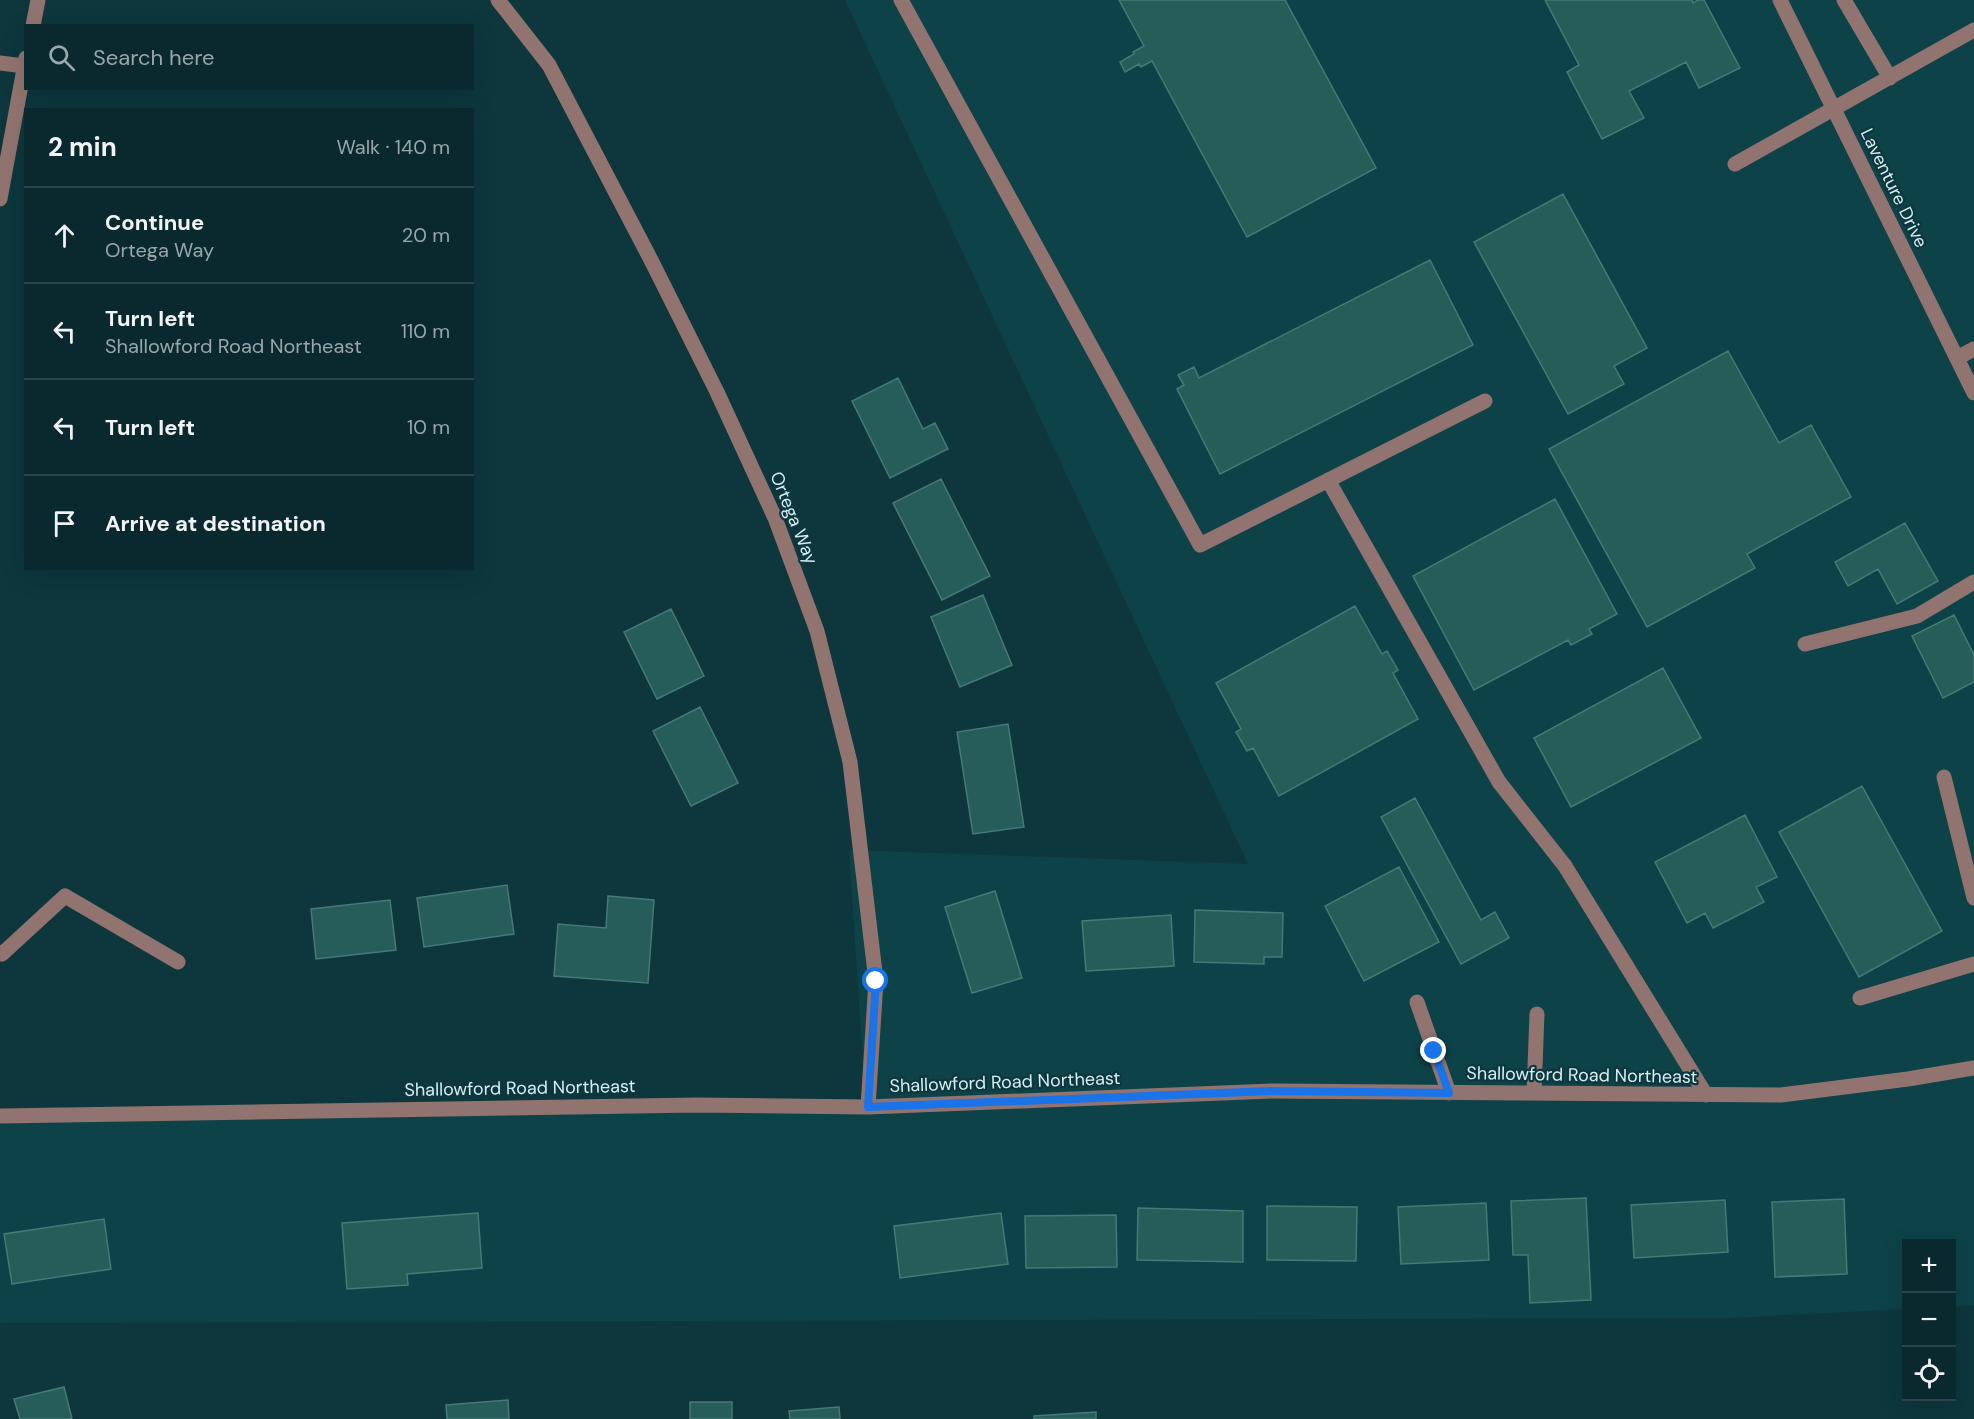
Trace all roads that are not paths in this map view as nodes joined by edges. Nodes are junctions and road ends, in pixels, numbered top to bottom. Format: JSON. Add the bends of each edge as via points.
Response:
{"nodes":[{"id":1,"x":39,"y":0,"type":"edge"},
{"id":2,"x":498,"y":0,"type":"edge"},
{"id":3,"x":901,"y":0,"type":"edge"},
{"id":4,"x":1780,"y":0,"type":"edge"},
{"id":5,"x":1848,"y":1,"type":"edge"},
{"id":6,"x":33,"y":24,"type":"edge"},
{"id":7,"x":1974,"y":30,"type":"edge"},
{"id":8,"x":24,"y":62,"type":"edge"},
{"id":9,"x":0,"y":63,"type":"edge"},
{"id":10,"x":24,"y":67,"type":"edge"},
{"id":11,"x":1890,"y":78,"type":"junction"},
{"id":12,"x":1834,"y":109,"type":"junction"},
{"id":13,"x":1735,"y":164,"type":"dead end"},
{"id":14,"x":0,"y":199,"type":"edge"},
{"id":15,"x":1974,"y":349,"type":"edge"},
{"id":16,"x":1957,"y":358,"type":"junction"},
{"id":17,"x":1974,"y":393,"type":"edge"},
{"id":18,"x":1485,"y":401,"type":"dead end"},
{"id":19,"x":1328,"y":480,"type":"junction"},
{"id":20,"x":1974,"y":582,"type":"edge"},
{"id":21,"x":1805,"y":644,"type":"dead end"},
{"id":22,"x":1944,"y":777,"type":"dead end"},
{"id":23,"x":1974,"y":898,"type":"edge"},
{"id":24,"x":0,"y":953,"type":"edge"},
{"id":25,"x":178,"y":962,"type":"dead end"},
{"id":26,"x":1974,"y":964,"type":"edge"},
{"id":27,"x":1860,"y":998,"type":"dead end"},
{"id":28,"x":1417,"y":1002,"type":"dead end"},
{"id":29,"x":1537,"y":1014,"type":"dead end"},
{"id":30,"x":1974,"y":1068,"type":"edge"},
{"id":31,"x":1449,"y":1093,"type":"junction"},
{"id":32,"x":1534,"y":1093,"type":"junction"},
{"id":33,"x":1706,"y":1095,"type":"junction"},
{"id":34,"x":868,"y":1107,"type":"junction"},
{"id":35,"x":0,"y":1116,"type":"edge"}],
"edges":[{"from":1,"to":6,"type":"street"},
{"from":2,"to":34,"type":"street","name":"Ortega Way","via":[[549,65],[651,260],[775,518],[817,631],[850,762],[876,981]]},
{"from":3,"to":19,"type":"street","via":[[1200,545]]},
{"from":4,"to":12,"type":"street","name":"Laventure Drive"},
{"from":5,"to":11,"type":"street"},
{"from":7,"to":11,"type":"street"},
{"from":8,"to":9,"type":"street"},
{"from":10,"to":14,"type":"street"},
{"from":11,"to":12,"type":"street"},
{"from":12,"to":13,"type":"street"},
{"from":12,"to":16,"type":"street","name":"Laventure Drive"},
{"from":15,"to":16,"type":"street"},
{"from":16,"to":17,"type":"street","name":"Laventure Drive"},
{"from":18,"to":19,"type":"street"},
{"from":19,"to":33,"type":"street","via":[[1499,782],[1565,866]]},
{"from":20,"to":21,"type":"street","via":[[1917,616]]},
{"from":22,"to":23,"type":"street"},
{"from":24,"to":25,"type":"street","via":[[65,896]]},
{"from":26,"to":27,"type":"street"},
{"from":28,"to":31,"type":"street"},
{"from":29,"to":32,"type":"street"},
{"from":30,"to":33,"type":"street","name":"Shallowford Road Northeast","via":[[1781,1095]]},
{"from":31,"to":32,"type":"street","name":"Shallowford Road Northeast"},
{"from":31,"to":34,"type":"street","name":"Shallowford Road Northeast","via":[[1272,1091]]},
{"from":32,"to":33,"type":"street","name":"Shallowford Road Northeast"},
{"from":34,"to":35,"type":"street","name":"Shallowford Road Northeast","via":[[697,1105]]}]}
